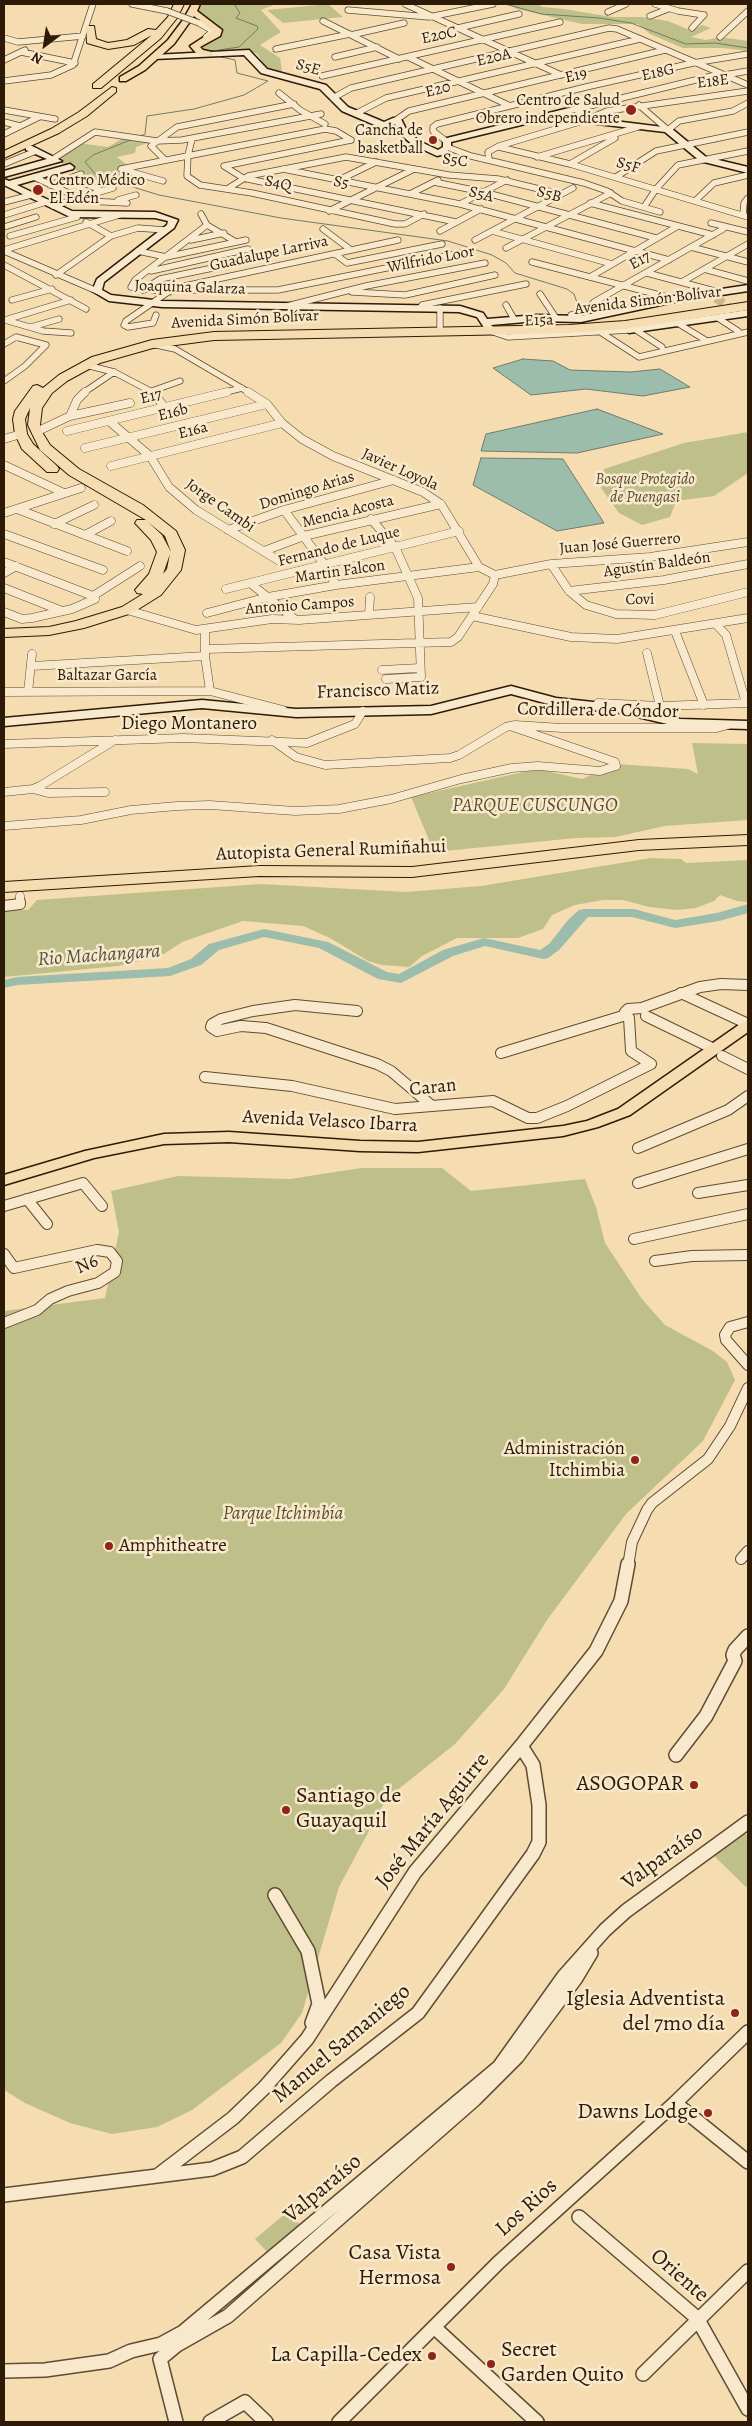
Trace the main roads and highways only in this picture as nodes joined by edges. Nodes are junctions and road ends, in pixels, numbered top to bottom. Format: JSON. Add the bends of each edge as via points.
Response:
{"nodes":[{"id":1,"x":179,"y":4,"type":"edge"},
{"id":2,"x":192,"y":6,"type":"edge"},
{"id":3,"x":169,"y":14,"type":"junction"},
{"id":4,"x":187,"y":21,"type":"junction"},
{"id":5,"x":86,"y":32,"type":"road end"},
{"id":6,"x":135,"y":62,"type":"junction"},
{"id":7,"x":123,"y":79,"type":"junction"},
{"id":8,"x":94,"y":89,"type":"dead end"},
{"id":9,"x":83,"y":114,"type":"junction"},
{"id":10,"x":4,"y":149,"type":"edge"},
{"id":11,"x":4,"y":157,"type":"edge"},
{"id":12,"x":744,"y":310,"type":"edge"},
{"id":13,"x":488,"y":326,"type":"junction"},
{"id":14,"x":4,"y":627,"type":"edge"},
{"id":15,"x":4,"y":633,"type":"edge"},
{"id":16,"x":748,"y":840,"type":"edge"},
{"id":17,"x":748,"y":850,"type":"edge"},
{"id":18,"x":4,"y":887,"type":"edge"},
{"id":19,"x":12,"y":896,"type":"edge"},
{"id":20,"x":748,"y":1024,"type":"edge"},
{"id":21,"x":748,"y":1038,"type":"edge"},
{"id":22,"x":718,"y":1053,"type":"junction"},
{"id":23,"x":327,"y":1147,"type":"junction"},
{"id":24,"x":4,"y":1180,"type":"edge"},
{"id":25,"x":4,"y":1189,"type":"edge"}],
"edges":[{"from":1,"to":3,"type":"highway"},
{"from":2,"to":4,"type":"main road"},
{"from":2,"to":4,"type":"main road","via":[[218,30],[217,34],[194,46],[204,54],[191,50],[190,46],[206,36],[185,32],[190,24]]},
{"from":2,"to":6,"type":"highway"},
{"from":3,"to":5,"type":"highway","via":[[139,40],[119,46],[95,43]]},
{"from":3,"to":6,"type":"highway","via":[[157,36]]},
{"from":4,"to":7,"type":"main road","via":[[175,38],[142,68]]},
{"from":6,"to":7,"type":"highway"},
{"from":6,"to":8,"type":"highway"},
{"from":7,"to":9,"type":"highway"},
{"from":9,"to":10,"type":"highway","via":[[75,110],[60,115]]},
{"from":9,"to":11,"type":"highway","via":[[33,148]]},
{"from":12,"to":13,"type":"highway","name":"Avenida Simón Bolívar","via":[[617,321]]},
{"from":12,"to":13,"type":"highway","name":"Avenida Simón Bolívar","via":[[630,328],[520,333]]},
{"from":13,"to":14,"type":"highway","name":"Avenida Simón Bolívar","via":[[209,333],[139,342],[95,354],[46,380],[21,411],[21,434],[27,446],[81,488],[132,517],[157,538],[164,552],[161,567],[149,585],[132,599],[113,608],[60,624]]},
{"from":13,"to":15,"type":"highway","name":"Avenida Simón Bolívar","via":[[214,336],[177,344],[152,344],[63,378],[36,408],[34,425],[45,447],[74,472],[150,516],[166,529],[178,555],[171,576],[156,592],[127,610],[49,631]]},
{"from":16,"to":18,"type":"highway","name":"Autopista General Rumiñahui","via":[[639,845],[412,872],[258,871]]},
{"from":17,"to":19,"type":"highway","name":"Autopista General Rumiñahui","via":[[641,855],[422,881],[234,882]]},
{"from":20,"to":22,"type":"main road","name":"Avenida Velasco Ibarra"},
{"from":21,"to":22,"type":"main road","name":"Avenida Velasco Ibarra"},
{"from":22,"to":23,"type":"main road","name":"Avenida Velasco Ibarra","via":[[624,1112],[592,1124],[527,1136],[418,1148]]},
{"from":23,"to":24,"type":"main road","name":"Avenida Velasco Ibarra","via":[[229,1137],[164,1139],[91,1154]]},
{"from":23,"to":25,"type":"main road","name":"Avenida Velasco Ibarra","via":[[242,1146],[131,1152]]}]}
